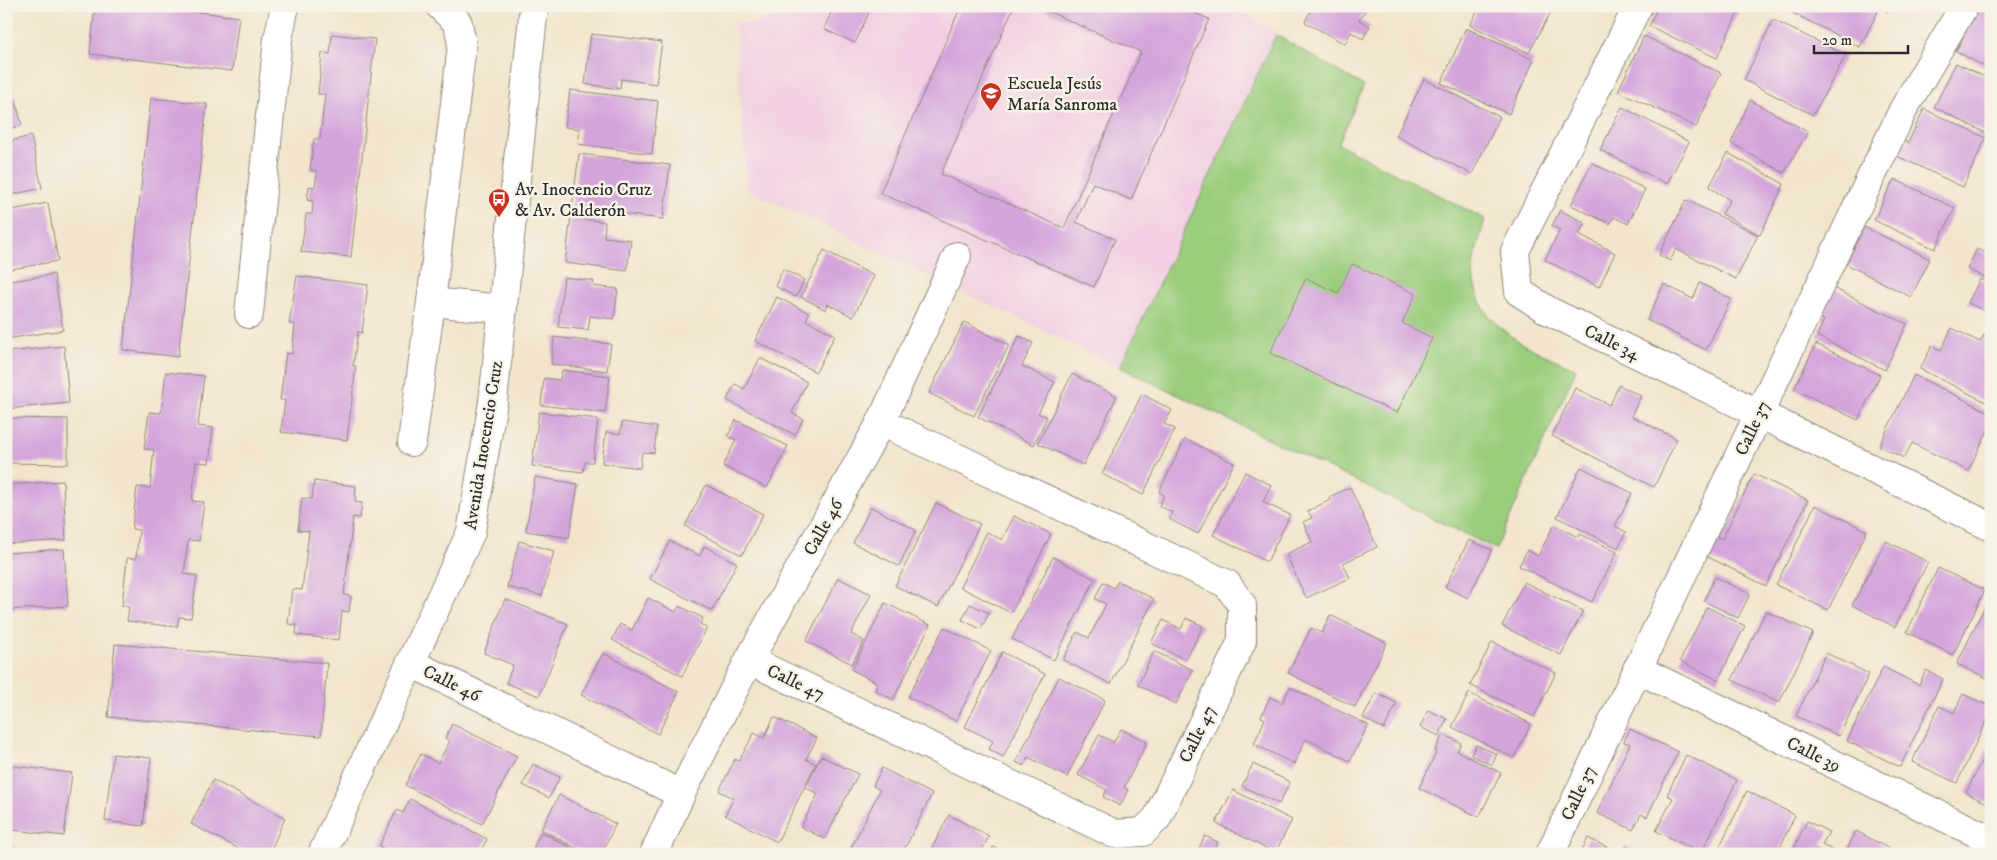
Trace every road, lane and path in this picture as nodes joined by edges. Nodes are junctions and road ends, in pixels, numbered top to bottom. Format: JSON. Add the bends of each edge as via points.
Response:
{"nodes":[{"id":1,"x":285,"y":6,"type":"edge"},
{"id":2,"x":440,"y":6,"type":"edge"},
{"id":3,"x":534,"y":6,"type":"edge"},
{"id":4,"x":1638,"y":6,"type":"edge"},
{"id":5,"x":1964,"y":6,"type":"edge"},
{"id":6,"x":957,"y":256,"type":"dead end"},
{"id":7,"x":431,"y":302,"type":"junction"},
{"id":8,"x":503,"y":309,"type":"junction"},
{"id":9,"x":248,"y":314,"type":"dead end"},
{"id":10,"x":1759,"y":413,"type":"junction"},
{"id":11,"x":881,"y":422,"type":"junction"},
{"id":12,"x":412,"y":442,"type":"dead end"},
{"id":13,"x":1988,"y":519,"type":"edge"},
{"id":14,"x":749,"y":660,"type":"junction"},
{"id":15,"x":411,"y":663,"type":"junction"},
{"id":16,"x":1637,"y":670,"type":"junction"},
{"id":17,"x":681,"y":794,"type":"junction"},
{"id":18,"x":1991,"y":840,"type":"edge"},
{"id":19,"x":322,"y":854,"type":"edge"},
{"id":20,"x":654,"y":854,"type":"edge"},
{"id":21,"x":1550,"y":854,"type":"edge"}],
"edges":[{"from":1,"to":9,"type":"street","via":[[278,39]]},
{"from":2,"to":7,"type":"street","via":[[458,23],[462,45]]},
{"from":3,"to":8,"type":"street","name":"Avenida Inocencio Cruz"},
{"from":4,"to":10,"type":"street","name":"Calle 34","via":[[1515,251],[1519,292],[1549,311]]},
{"from":5,"to":10,"type":"street","name":"Calle 37","via":[[1904,108]]},
{"from":6,"to":11,"type":"street","name":"Calle 46"},
{"from":7,"to":8,"type":"street"},
{"from":7,"to":12,"type":"street"},
{"from":8,"to":15,"type":"street","name":"Avenida Inocencio Cruz","via":[[493,402],[471,532]]},
{"from":10,"to":13,"type":"street","name":"Calle 34"},
{"from":10,"to":16,"type":"street","name":"Calle 37"},
{"from":11,"to":14,"type":"street","name":"Calle 46"},
{"from":11,"to":14,"type":"street","name":"Calle 47","via":[[1227,584],[1242,605],[1242,641],[1157,818],[1143,832],[1115,834]]},
{"from":14,"to":17,"type":"street","name":"Calle 46"},
{"from":15,"to":17,"type":"street","name":"Calle 46"},
{"from":15,"to":19,"type":"street","name":"Avenida Inocencio Cruz"},
{"from":16,"to":18,"type":"street","name":"Calle 39"},
{"from":16,"to":21,"type":"street","name":"Calle 37"},
{"from":17,"to":20,"type":"street","name":"Calle 46"}]}
